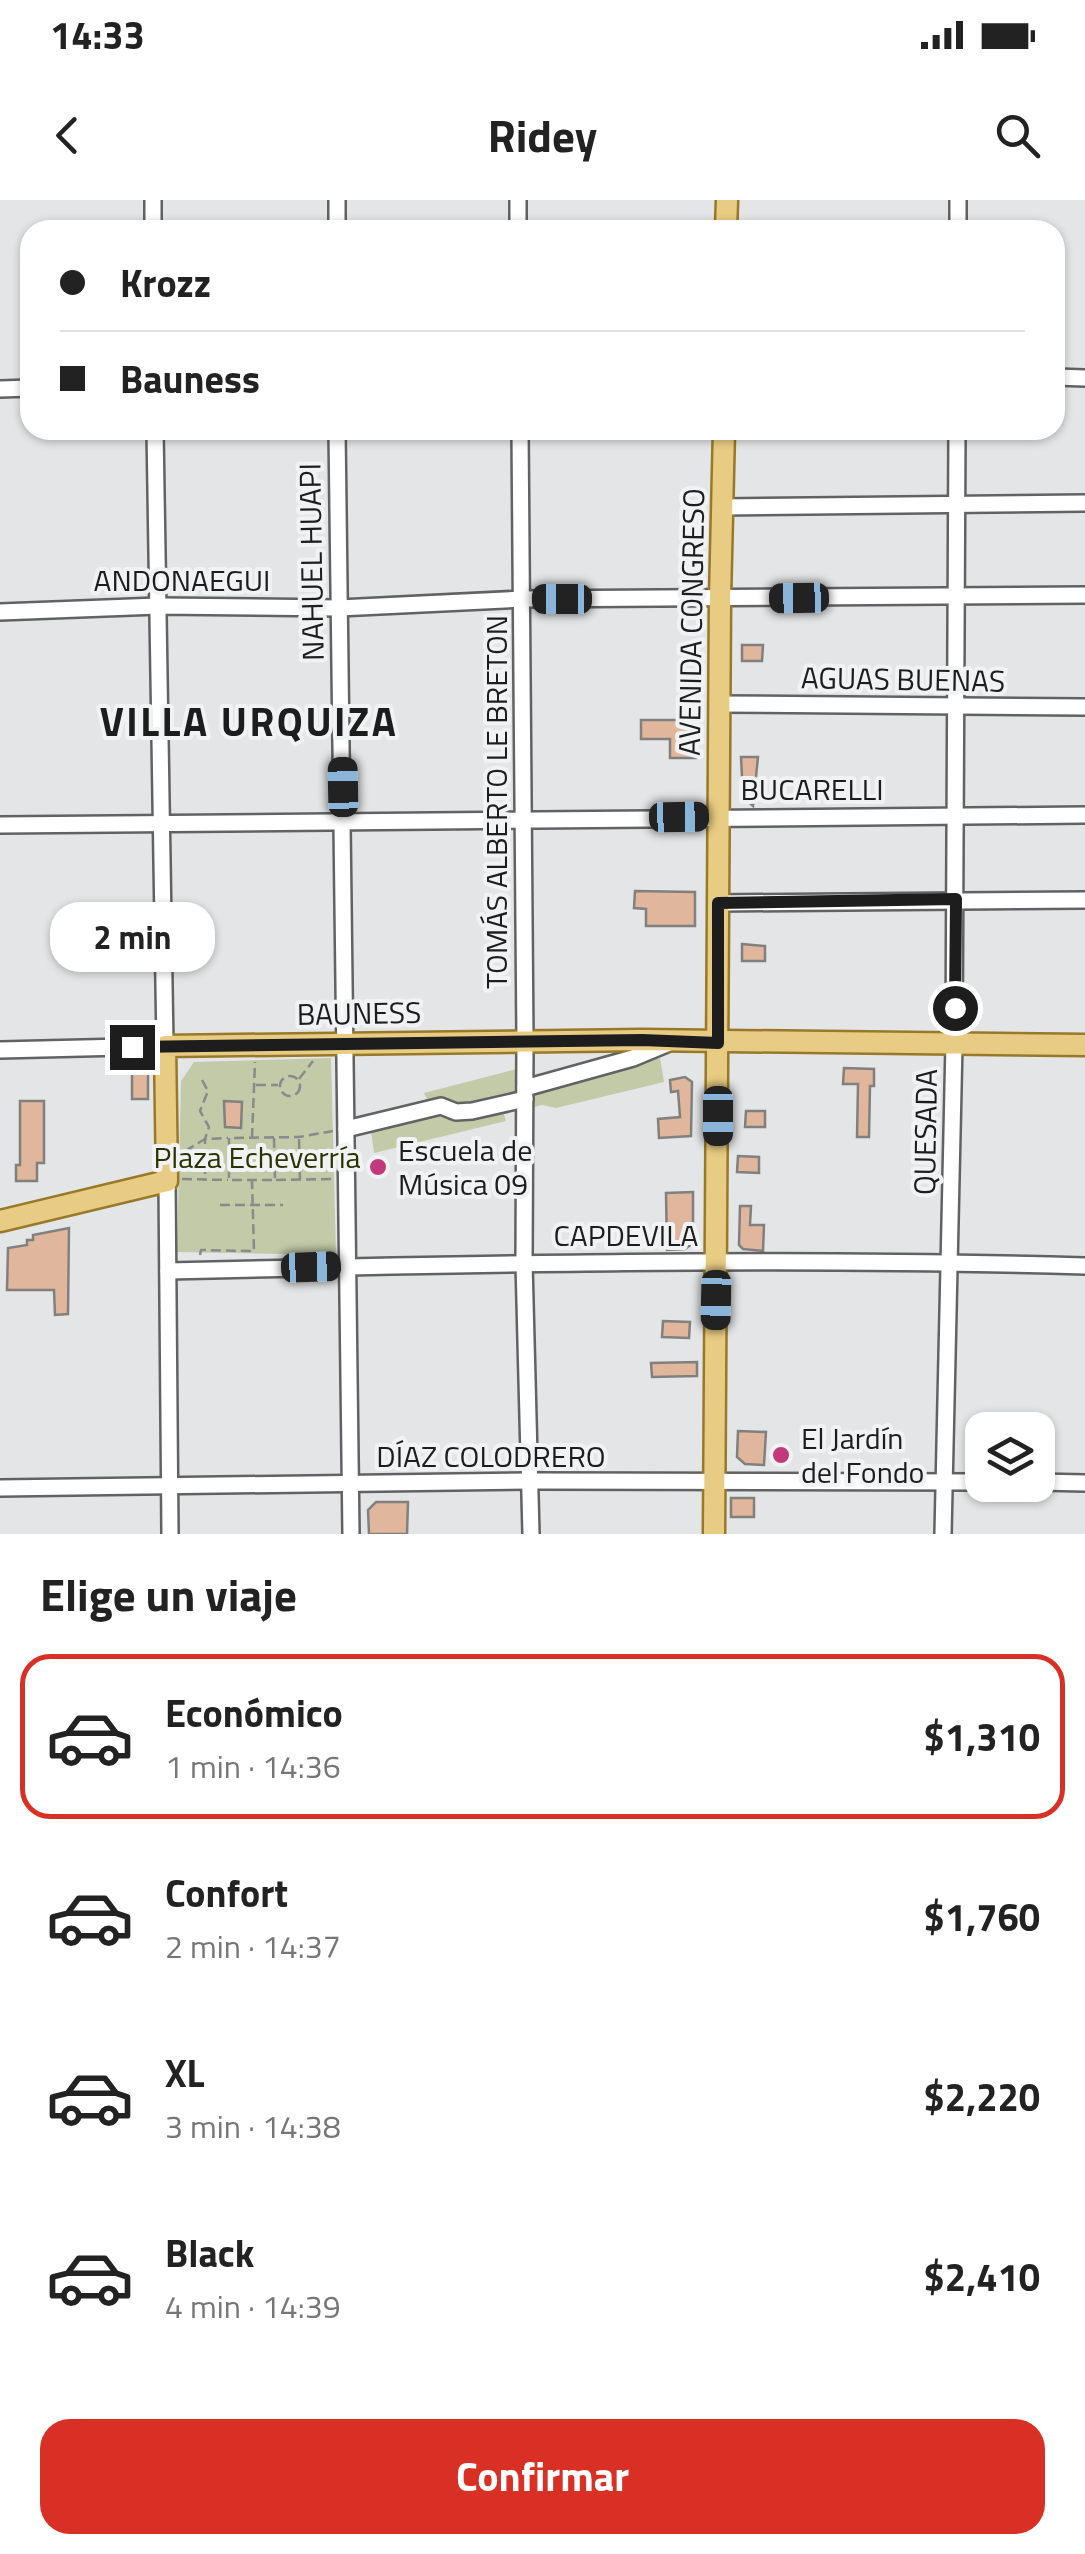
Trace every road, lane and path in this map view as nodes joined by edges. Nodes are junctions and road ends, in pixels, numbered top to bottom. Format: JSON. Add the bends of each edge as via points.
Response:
{"nodes":[{"id":1,"x":155,"y":440,"type":"edge"},
{"id":2,"x":337,"y":440,"type":"edge"},
{"id":3,"x":520,"y":440,"type":"edge"},
{"id":4,"x":724,"y":440,"type":"edge"},
{"id":5,"x":957,"y":440,"type":"edge"},
{"id":6,"x":955,"y":504,"type":"junction"},
{"id":7,"x":1085,"y":504,"type":"edge"},
{"id":8,"x":722,"y":506,"type":"junction"},
{"id":9,"x":1085,"y":595,"type":"edge"},
{"id":10,"x":956,"y":596,"type":"junction"},
{"id":11,"x":720,"y":598,"type":"junction"},
{"id":12,"x":522,"y":599,"type":"junction"},
{"id":13,"x":158,"y":606,"type":"junction"},
{"id":14,"x":338,"y":608,"type":"junction"},
{"id":15,"x":0,"y":612,"type":"edge"},
{"id":16,"x":720,"y":704,"type":"junction"},
{"id":17,"x":1085,"y":707,"type":"edge"},
{"id":18,"x":956,"y":708,"type":"junction"},
{"id":19,"x":956,"y":815,"type":"junction"},
{"id":20,"x":1085,"y":815,"type":"edge"},
{"id":21,"x":718,"y":816,"type":"junction"},
{"id":22,"x":523,"y":820,"type":"junction"},
{"id":23,"x":344,"y":823,"type":"junction"},
{"id":24,"x":0,"y":825,"type":"edge"},
{"id":25,"x":161,"y":825,"type":"junction"},
{"id":26,"x":956,"y":899,"type":"junction"},
{"id":27,"x":1085,"y":900,"type":"edge"},
{"id":28,"x":718,"y":903,"type":"junction"},
{"id":29,"x":672,"y":1041,"type":"junction"},
{"id":30,"x":526,"y":1042,"type":"junction"},
{"id":31,"x":335,"y":1043,"type":"junction"},
{"id":32,"x":718,"y":1043,"type":"junction"},
{"id":33,"x":954,"y":1044,"type":"junction"},
{"id":34,"x":256,"y":1045,"type":"junction"},
{"id":35,"x":166,"y":1046,"type":"junction"},
{"id":36,"x":1085,"y":1046,"type":"edge"},
{"id":37,"x":0,"y":1050,"type":"edge"},
{"id":38,"x":202,"y":1080,"type":"dead end"},
{"id":39,"x":298,"y":1080,"type":"junction"},
{"id":40,"x":254,"y":1085,"type":"junction"},
{"id":41,"x":280,"y":1085,"type":"junction"},
{"id":42,"x":525,"y":1093,"type":"junction"},
{"id":43,"x":346,"y":1129,"type":"junction"},
{"id":44,"x":300,"y":1137,"type":"junction"},
{"id":45,"x":229,"y":1138,"type":"junction"},
{"id":46,"x":252,"y":1138,"type":"junction"},
{"id":47,"x":274,"y":1138,"type":"junction"},
{"id":48,"x":206,"y":1139,"type":"junction"},
{"id":49,"x":175,"y":1159,"type":"junction"},
{"id":50,"x":300,"y":1179,"type":"junction"},
{"id":51,"x":347,"y":1179,"type":"junction"},
{"id":52,"x":230,"y":1180,"type":"junction"},
{"id":53,"x":252,"y":1180,"type":"junction"},
{"id":54,"x":275,"y":1180,"type":"junction"},
{"id":55,"x":167,"y":1181,"type":"junction"},
{"id":56,"x":205,"y":1181,"type":"junction"},
{"id":57,"x":220,"y":1205,"type":"dead end"},
{"id":58,"x":252,"y":1205,"type":"junction"},
{"id":59,"x":283,"y":1205,"type":"dead end"},
{"id":60,"x":0,"y":1221,"type":"edge"},
{"id":61,"x":524,"y":1262,"type":"junction"},
{"id":62,"x":950,"y":1262,"type":"junction"},
{"id":63,"x":716,"y":1263,"type":"junction"},
{"id":64,"x":348,"y":1266,"type":"junction"},
{"id":65,"x":1085,"y":1266,"type":"edge"},
{"id":66,"x":199,"y":1270,"type":"junction"},
{"id":67,"x":168,"y":1271,"type":"junction"},
{"id":68,"x":530,"y":1482,"type":"junction"},
{"id":69,"x":714,"y":1482,"type":"junction"},
{"id":70,"x":943,"y":1482,"type":"junction"},
{"id":71,"x":965,"y":1482,"type":"edge"},
{"id":72,"x":1055,"y":1482,"type":"edge"},
{"id":73,"x":1085,"y":1483,"type":"edge"},
{"id":74,"x":352,"y":1484,"type":"junction"},
{"id":75,"x":170,"y":1486,"type":"junction"},
{"id":76,"x":0,"y":1488,"type":"edge"},
{"id":77,"x":170,"y":1534,"type":"edge"},
{"id":78,"x":351,"y":1534,"type":"edge"},
{"id":79,"x":531,"y":1534,"type":"edge"},
{"id":80,"x":714,"y":1534,"type":"edge"},
{"id":81,"x":942,"y":1534,"type":"edge"}],
"edges":[{"from":1,"to":13,"type":"street"},
{"from":2,"to":14,"type":"street","name":"NAHUEL HUAPI"},
{"from":3,"to":12,"type":"street","name":"TOMÁS ALBERTO LE BRETON"},
{"from":4,"to":8,"type":"main road","name":"AVENIDA CONGRESO"},
{"from":5,"to":6,"type":"street","name":"QUESADA"},
{"from":6,"to":7,"type":"street"},
{"from":6,"to":8,"type":"street"},
{"from":6,"to":10,"type":"street","name":"QUESADA"},
{"from":8,"to":11,"type":"main road","name":"AVENIDA CONGRESO"},
{"from":9,"to":10,"type":"street","name":"ANDONAEGUI"},
{"from":10,"to":11,"type":"street","name":"ANDONAEGUI"},
{"from":10,"to":18,"type":"street","name":"QUESADA"},
{"from":11,"to":12,"type":"street","name":"ANDONAEGUI"},
{"from":11,"to":16,"type":"main road","name":"AVENIDA CONGRESO"},
{"from":12,"to":14,"type":"street","name":"ANDONAEGUI"},
{"from":12,"to":22,"type":"street","name":"TOMÁS ALBERTO LE BRETON"},
{"from":13,"to":14,"type":"street","name":"ANDONAEGUI"},
{"from":13,"to":15,"type":"street","name":"ANDONAEGUI"},
{"from":13,"to":25,"type":"street"},
{"from":14,"to":23,"type":"street","name":"NAHUEL HUAPI"},
{"from":16,"to":18,"type":"street","name":"AGUAS BUENAS"},
{"from":16,"to":21,"type":"main road","name":"AVENIDA CONGRESO"},
{"from":17,"to":18,"type":"street","name":"AGUAS BUENAS"},
{"from":18,"to":19,"type":"street","name":"QUESADA"},
{"from":19,"to":20,"type":"street","name":"BUCARELLI"},
{"from":19,"to":21,"type":"street","name":"BUCARELLI"},
{"from":19,"to":26,"type":"street","name":"QUESADA"},
{"from":21,"to":22,"type":"street","name":"BUCARELLI"},
{"from":21,"to":28,"type":"main road","name":"AVENIDA CONGRESO"},
{"from":22,"to":23,"type":"street","name":"BUCARELLI"},
{"from":22,"to":30,"type":"street","name":"TOMÁS ALBERTO LE BRETON"},
{"from":23,"to":25,"type":"street","name":"BUCARELLI"},
{"from":23,"to":31,"type":"street","name":"NAHUEL HUAPI"},
{"from":24,"to":25,"type":"street","name":"BUCARELLI"},
{"from":25,"to":35,"type":"street"},
{"from":26,"to":27,"type":"street"},
{"from":26,"to":28,"type":"street"},
{"from":26,"to":33,"type":"street","name":"QUESADA"},
{"from":28,"to":32,"type":"main road","name":"AVENIDA CONGRESO"},
{"from":29,"to":30,"type":"main road","name":"BAUNESS"},
{"from":29,"to":32,"type":"main road","name":"BAUNESS"},
{"from":29,"to":42,"type":"street"},
{"from":30,"to":31,"type":"main road","name":"BAUNESS"},
{"from":30,"to":42,"type":"street","name":"TOMÁS ALBERTO LE BRETON"},
{"from":31,"to":34,"type":"main road","name":"BAUNESS"},
{"from":31,"to":39,"type":"path"},
{"from":31,"to":43,"type":"street","name":"NAHUEL HUAPI"},
{"from":32,"to":33,"type":"main road","name":"BAUNESS"},
{"from":32,"to":63,"type":"main road","name":"AVENIDA CONGRESO"},
{"from":33,"to":36,"type":"main road","name":"BAUNESS"},
{"from":33,"to":62,"type":"street","name":"QUESADA"},
{"from":34,"to":35,"type":"main road","name":"BAUNESS"},
{"from":34,"to":40,"type":"path"},
{"from":35,"to":37,"type":"street","name":"BAUNESS"},
{"from":35,"to":49,"type":"main road"},
{"from":38,"to":48,"type":"path","via":[[208,1091],[200,1110],[209,1127]]},
{"from":39,"to":41,"type":"path","via":[[288,1076]]},
{"from":39,"to":41,"type":"path","via":[[294,1096]]},
{"from":40,"to":41,"type":"path"},
{"from":40,"to":46,"type":"path"},
{"from":42,"to":43,"type":"street","via":[[472,1111],[441,1106]]},
{"from":42,"to":61,"type":"street","name":"TOMÁS ALBERTO LE BRETON"},
{"from":43,"to":44,"type":"path"},
{"from":43,"to":51,"type":"street","name":"NAHUEL HUAPI"},
{"from":44,"to":47,"type":"path"},
{"from":44,"to":50,"type":"path"},
{"from":45,"to":46,"type":"path"},
{"from":45,"to":48,"type":"path"},
{"from":45,"to":52,"type":"path"},
{"from":46,"to":47,"type":"path"},
{"from":47,"to":54,"type":"path"},
{"from":48,"to":49,"type":"path"},
{"from":48,"to":56,"type":"path"},
{"from":49,"to":55,"type":"main road"},
{"from":49,"to":56,"type":"path","via":[[182,1180]]},
{"from":50,"to":51,"type":"path"},
{"from":50,"to":54,"type":"path"},
{"from":51,"to":64,"type":"street","name":"NAHUEL HUAPI"},
{"from":52,"to":53,"type":"path"},
{"from":52,"to":56,"type":"path"},
{"from":53,"to":54,"type":"path"},
{"from":53,"to":58,"type":"path"},
{"from":55,"to":60,"type":"main road"},
{"from":55,"to":67,"type":"street"},
{"from":57,"to":58,"type":"path"},
{"from":58,"to":59,"type":"path"},
{"from":58,"to":66,"type":"path","via":[[254,1251],[200,1250]]},
{"from":61,"to":63,"type":"street","name":"CAPDEVILA"},
{"from":61,"to":64,"type":"street","name":"CAPDEVILA"},
{"from":61,"to":68,"type":"street","name":"TOMÁS ALBERTO LE BRETON"},
{"from":62,"to":63,"type":"street","name":"CAPDEVILA"},
{"from":62,"to":65,"type":"street","name":"CAPDEVILA"},
{"from":62,"to":70,"type":"street","name":"QUESADA"},
{"from":63,"to":69,"type":"main road","name":"AVENIDA CONGRESO"},
{"from":64,"to":66,"type":"street","name":"CAPDEVILA"},
{"from":64,"to":74,"type":"street","name":"NAHUEL HUAPI"},
{"from":66,"to":67,"type":"street","name":"CAPDEVILA"},
{"from":67,"to":75,"type":"street"},
{"from":68,"to":69,"type":"street","name":"DÍAZ COLODRERO"},
{"from":68,"to":74,"type":"street","name":"DÍAZ COLODRERO"},
{"from":68,"to":79,"type":"street","name":"TOMÁS ALBERTO LE BRETON"},
{"from":69,"to":70,"type":"street","name":"DÍAZ COLODRERO"},
{"from":69,"to":80,"type":"main road","name":"AVENIDA CONGRESO"},
{"from":70,"to":71,"type":"street","name":"DÍAZ COLODRERO"},
{"from":70,"to":81,"type":"street","name":"QUESADA"},
{"from":72,"to":73,"type":"street"},
{"from":74,"to":75,"type":"street","name":"DÍAZ COLODRERO"},
{"from":74,"to":78,"type":"street","name":"NAHUEL HUAPI"},
{"from":75,"to":76,"type":"street","name":"DÍAZ COLODRERO"},
{"from":75,"to":77,"type":"street"}]}
